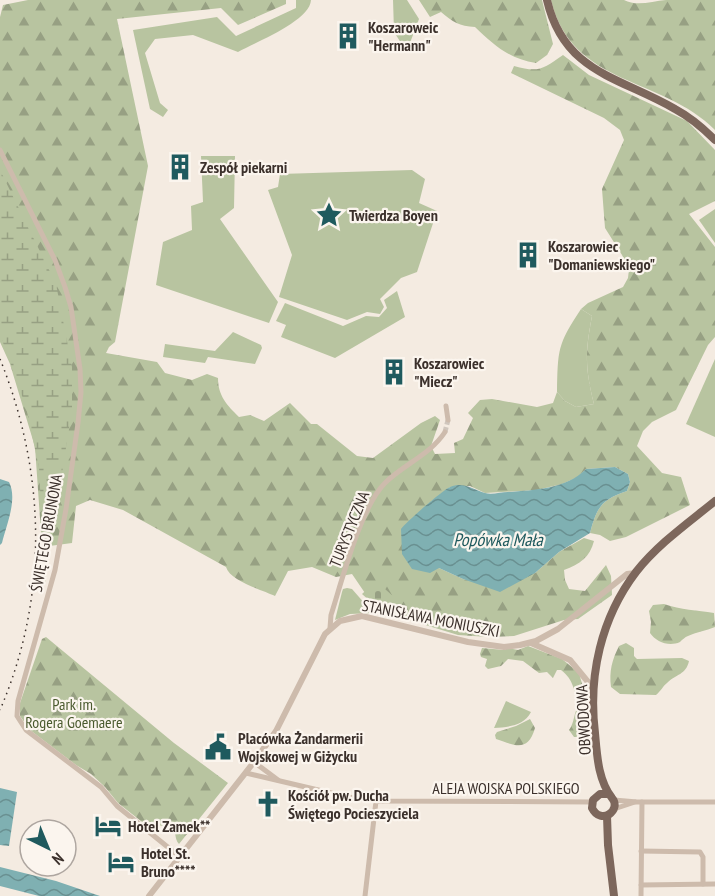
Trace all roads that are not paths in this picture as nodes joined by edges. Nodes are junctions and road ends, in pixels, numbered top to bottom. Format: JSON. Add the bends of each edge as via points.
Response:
{"nodes":[{"id":1,"x":547,"y":0,"type":"edge"},
{"id":2,"x":715,"y":140,"type":"edge"},
{"id":3,"x":0,"y":150,"type":"edge"},
{"id":4,"x":446,"y":406,"type":"dead end"},
{"id":5,"x":448,"y":420,"type":"tunnel mouth"},
{"id":6,"x":445,"y":432,"type":"tunnel mouth"},
{"id":7,"x":715,"y":501,"type":"edge"},
{"id":8,"x":636,"y":573,"type":"junction"},
{"id":9,"x":330,"y":628,"type":"junction"},
{"id":10,"x":531,"y":643,"type":"junction"},
{"id":11,"x":593,"y":688,"type":"junction"},
{"id":12,"x":254,"y":762,"type":"junction"},
{"id":13,"x":599,"y":767,"type":"junction"},
{"id":14,"x":246,"y":773,"type":"junction"},
{"id":15,"x":278,"y":780,"type":"junction"},
{"id":16,"x":611,"y":797,"type":"junction"},
{"id":17,"x":594,"y":798,"type":"junction"},
{"id":18,"x":376,"y":801,"type":"junction"},
{"id":19,"x":639,"y":802,"type":"junction"},
{"id":20,"x":715,"y":802,"type":"edge"},
{"id":21,"x":614,"y":809,"type":"junction"},
{"id":22,"x":604,"y":816,"type":"junction"},
{"id":23,"x":641,"y":851,"type":"junction"},
{"id":24,"x":180,"y":857,"type":"junction"},
{"id":25,"x":715,"y":884,"type":"edge"},
{"id":26,"x":641,"y":885,"type":"junction"},
{"id":27,"x":703,"y":885,"type":"junction"},
{"id":28,"x":149,"y":896,"type":"edge"},
{"id":29,"x":365,"y":896,"type":"edge"},
{"id":30,"x":614,"y":896,"type":"edge"},
{"id":31,"x":641,"y":896,"type":"edge"}],
"edges":[{"from":1,"to":2,"type":"main road","via":[[557,30],[582,60],[610,78],[675,108]]},
{"from":3,"to":24,"type":"street","name":"ŚWIĘTEGO BRUNONA","via":[[66,287],[80,381],[78,423],[56,570],[17,716],[29,733],[101,787],[117,806]]},
{"from":4,"to":5,"type":"street"},
{"from":6,"to":9,"type":"street","name":"TURYSTYCZNA","via":[[434,447],[384,483],[376,495],[356,538]]},
{"from":7,"to":8,"type":"main road","name":"STANISŁAWA MONIUSZKI"},
{"from":8,"to":10,"type":"street","name":"STANISŁAWA MONIUSZKI","via":[[627,574],[558,629]]},
{"from":8,"to":11,"type":"main road","name":"OBWODOWA","via":[[606,628]]},
{"from":9,"to":10,"type":"street","name":"STANISŁAWA MONIUSZKI","via":[[345,618],[362,616],[478,644]]},
{"from":9,"to":12,"type":"street","via":[[283,720]]},
{"from":10,"to":11,"type":"street","name":"STANISŁAWA MONIUSZKI","via":[[570,660]]},
{"from":11,"to":13,"type":"main road","name":"OBWODOWA"},
{"from":12,"to":14,"type":"street"},
{"from":12,"to":15,"type":"street","name":"ALEJA WOJSKA POLSKIEGO"},
{"from":13,"to":16,"type":"main road","name":"OBWODOWA"},
{"from":13,"to":17,"type":"main road","name":"OBWODOWA"},
{"from":14,"to":15,"type":"street","name":"ALEJA WOJSKA POLSKIEGO"},
{"from":14,"to":24,"type":"street"},
{"from":15,"to":18,"type":"street","name":"ALEJA WOJSKA POLSKIEGO"},
{"from":16,"to":17,"type":"main road"},
{"from":16,"to":19,"type":"street"},
{"from":16,"to":21,"type":"main road","name":"OBWODOWA"},
{"from":17,"to":18,"type":"street","name":"ALEJA WOJSKA POLSKIEGO"},
{"from":17,"to":22,"type":"main road","via":[[593,811]]},
{"from":18,"to":29,"type":"street"},
{"from":19,"to":20,"type":"street"},
{"from":19,"to":21,"type":"street"},
{"from":19,"to":23,"type":"street"},
{"from":21,"to":22,"type":"main road"},
{"from":22,"to":30,"type":"main road"},
{"from":23,"to":26,"type":"street"},
{"from":23,"to":27,"type":"street","via":[[699,851],[703,858]]},
{"from":24,"to":28,"type":"street"},
{"from":25,"to":27,"type":"street"},
{"from":26,"to":27,"type":"street"},
{"from":26,"to":31,"type":"street"}]}
